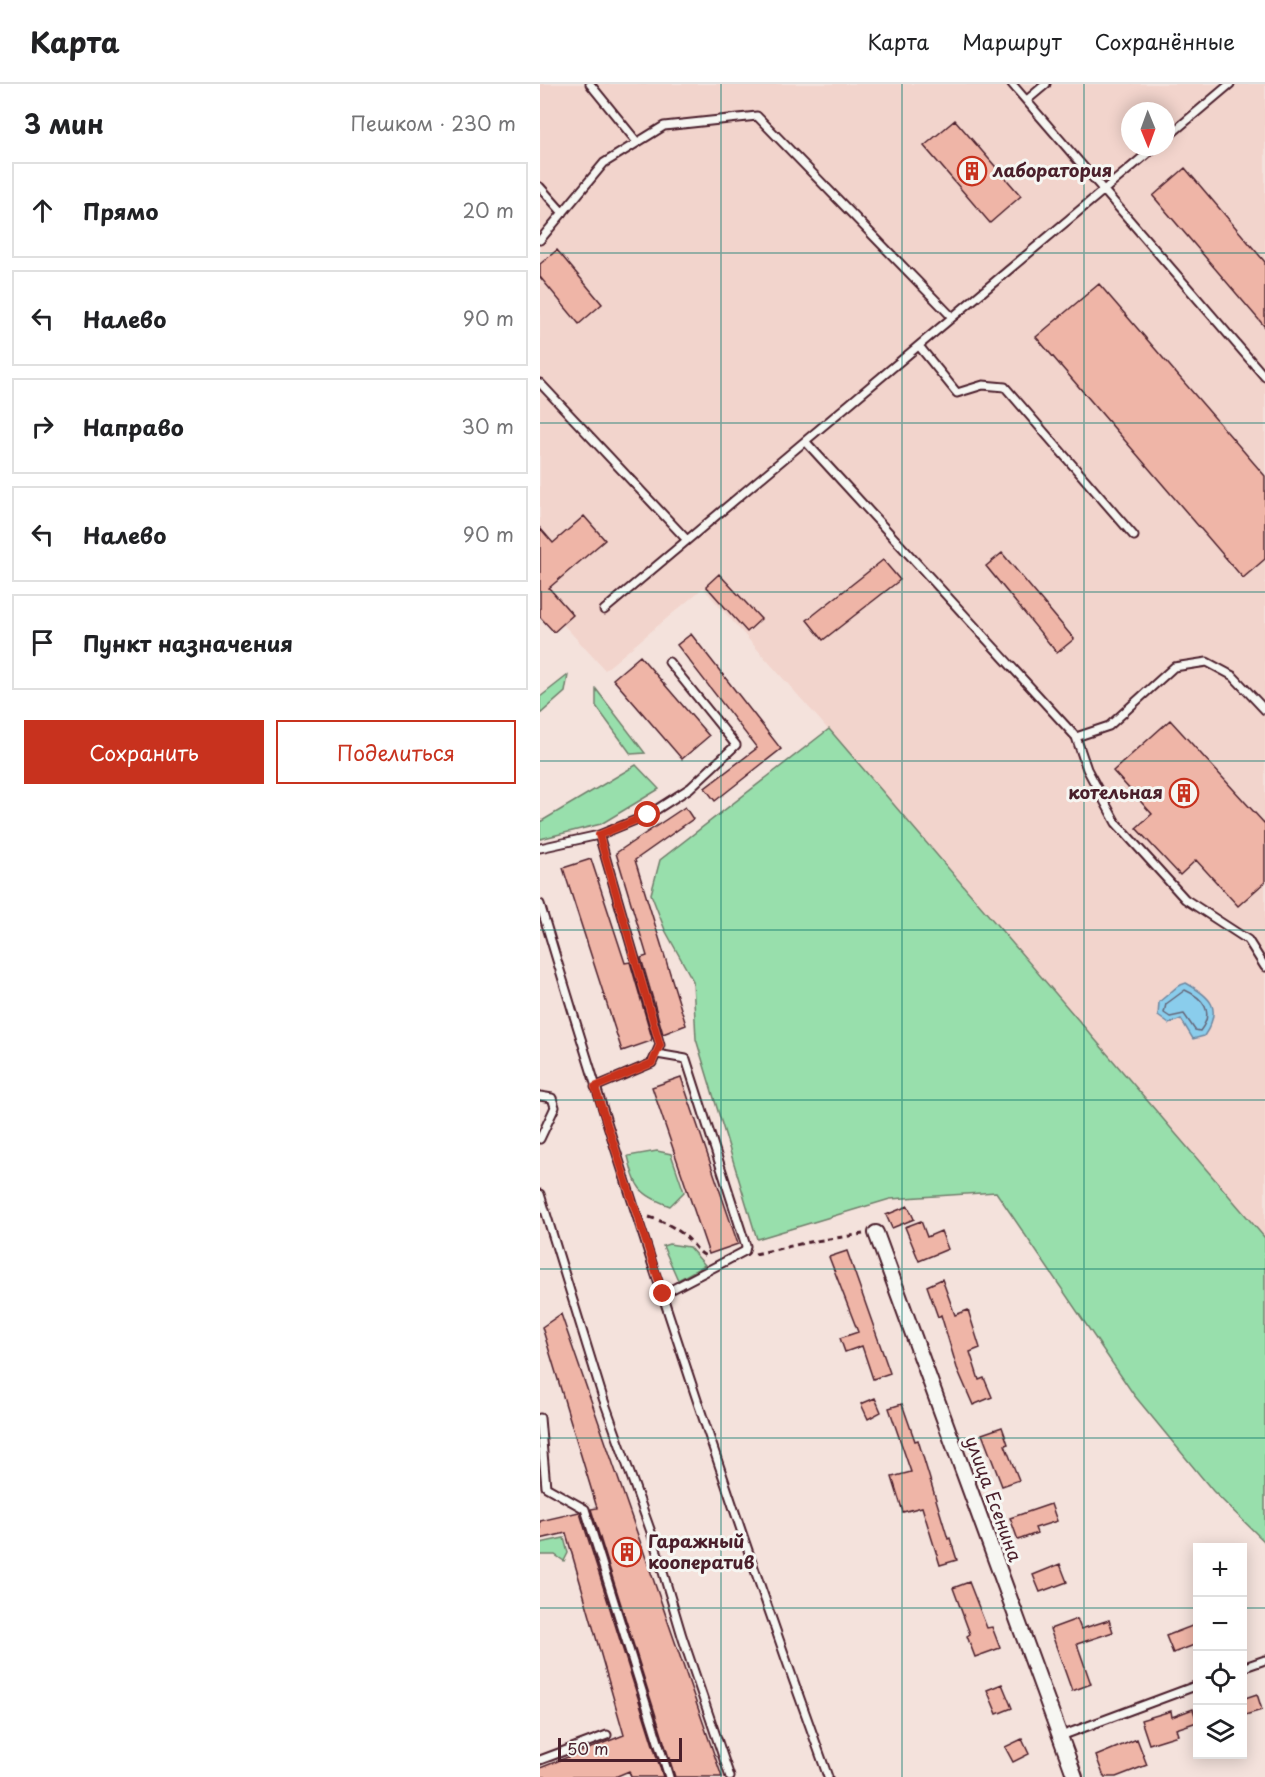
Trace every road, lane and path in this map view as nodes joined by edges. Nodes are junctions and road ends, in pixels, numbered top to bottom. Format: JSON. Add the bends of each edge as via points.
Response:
{"nodes":[{"id":1,"x":590,"y":84,"type":"edge"},
{"id":2,"x":1012,"y":84,"type":"edge"},
{"id":3,"x":1046,"y":84,"type":"edge"},
{"id":4,"x":1227,"y":85,"type":"edge"},
{"id":5,"x":1027,"y":100,"type":"junction"},
{"id":6,"x":1175,"y":130,"type":"edge"},
{"id":7,"x":637,"y":142,"type":"junction"},
{"id":8,"x":1144,"y":156,"type":"edge"},
{"id":9,"x":540,"y":187,"type":"edge"},
{"id":10,"x":1105,"y":189,"type":"junction"},
{"id":11,"x":563,"y":213,"type":"junction"},
{"id":12,"x":540,"y":240,"type":"edge"},
{"id":13,"x":952,"y":317,"type":"junction"},
{"id":14,"x":919,"y":346,"type":"junction"},
{"id":15,"x":1265,"y":377,"type":"edge"},
{"id":16,"x":540,"y":382,"type":"edge"},
{"id":17,"x":805,"y":441,"type":"junction"},
{"id":18,"x":1134,"y":536,"type":"dead end"},
{"id":19,"x":687,"y":540,"type":"junction"},
{"id":20,"x":604,"y":610,"type":"dead end"},
{"id":21,"x":669,"y":662,"type":"dead end"},
{"id":22,"x":1265,"y":710,"type":"edge"},
{"id":23,"x":1076,"y":737,"type":"junction"},
{"id":24,"x":599,"y":835,"type":"junction"},
{"id":25,"x":540,"y":848,"type":"edge"},
{"id":26,"x":540,"y":904,"type":"edge"},
{"id":27,"x":1265,"y":967,"type":"edge"},
{"id":28,"x":657,"y":1054,"type":"junction"},
{"id":29,"x":595,"y":1087,"type":"junction"},
{"id":30,"x":540,"y":1096,"type":"edge"},
{"id":31,"x":540,"y":1139,"type":"edge"},
{"id":32,"x":540,"y":1194,"type":"edge"},
{"id":33,"x":649,"y":1217,"type":"dead end"},
{"id":34,"x":876,"y":1233,"type":"joint"},
{"id":35,"x":750,"y":1255,"type":"dead end"},
{"id":36,"x":724,"y":1263,"type":"junction"},
{"id":37,"x":663,"y":1294,"type":"junction"},
{"id":38,"x":540,"y":1418,"type":"edge"},
{"id":39,"x":541,"y":1435,"type":"edge"},
{"id":40,"x":1265,"y":1660,"type":"edge"},
{"id":41,"x":1247,"y":1666,"type":"edge"},
{"id":42,"x":1193,"y":1686,"type":"edge"},
{"id":43,"x":607,"y":1735,"type":"dead end"},
{"id":44,"x":1061,"y":1736,"type":"junction"},
{"id":45,"x":540,"y":1760,"type":"edge"},
{"id":46,"x":669,"y":1777,"type":"edge"},
{"id":47,"x":730,"y":1777,"type":"edge"},
{"id":48,"x":828,"y":1777,"type":"edge"},
{"id":49,"x":1075,"y":1777,"type":"edge"}],
"edges":[{"from":1,"to":7,"type":"lane"},
{"from":2,"to":5,"type":"lane"},
{"from":3,"to":5,"type":"lane"},
{"from":4,"to":6,"type":"lane"},
{"from":5,"to":10,"type":"lane"},
{"from":7,"to":11,"type":"lane","via":[[604,163]]},
{"from":7,"to":13,"type":"lane","via":[[664,126],[758,116]]},
{"from":8,"to":10,"type":"lane"},
{"from":9,"to":11,"type":"lane"},
{"from":10,"to":13,"type":"lane"},
{"from":10,"to":15,"type":"lane"},
{"from":11,"to":12,"type":"lane"},
{"from":13,"to":14,"type":"lane"},
{"from":14,"to":17,"type":"lane"},
{"from":14,"to":18,"type":"lane","via":[[957,393],[983,385],[1005,387]]},
{"from":16,"to":19,"type":"lane"},
{"from":17,"to":19,"type":"lane"},
{"from":17,"to":23,"type":"lane"},
{"from":19,"to":20,"type":"lane"},
{"from":21,"to":24,"type":"lane","via":[[736,745],[690,788],[648,815]]},
{"from":22,"to":23,"type":"lane","via":[[1233,676],[1207,662],[1174,667],[1108,726]]},
{"from":23,"to":27,"type":"lane","via":[[1087,769],[1116,824],[1185,899],[1248,940]]},
{"from":24,"to":25,"type":"lane"},
{"from":24,"to":28,"type":"lane","via":[[660,1045]]},
{"from":26,"to":29,"type":"lane"},
{"from":28,"to":29,"type":"lane","via":[[652,1063]]},
{"from":28,"to":36,"type":"lane","via":[[686,1059],[746,1246],[745,1251]]},
{"from":29,"to":37,"type":"lane"},
{"from":30,"to":31,"type":"lane","via":[[552,1098],[555,1107]]},
{"from":32,"to":47,"type":"lane","via":[[603,1398]]},
{"from":33,"to":36,"type":"path","via":[[684,1235],[702,1255]]},
{"from":34,"to":35,"type":"path"},
{"from":34,"to":44,"type":"street","name":"улица Есенина"},
{"from":36,"to":37,"type":"lane"},
{"from":37,"to":48,"type":"lane","via":[[751,1564]]},
{"from":38,"to":39,"type":"lane"},
{"from":39,"to":46,"type":"lane","via":[[546,1487],[585,1509]]},
{"from":40,"to":41,"type":"lane"},
{"from":42,"to":44,"type":"lane"},
{"from":43,"to":45,"type":"lane"},
{"from":44,"to":49,"type":"street","name":"улица Есенина"}]}
